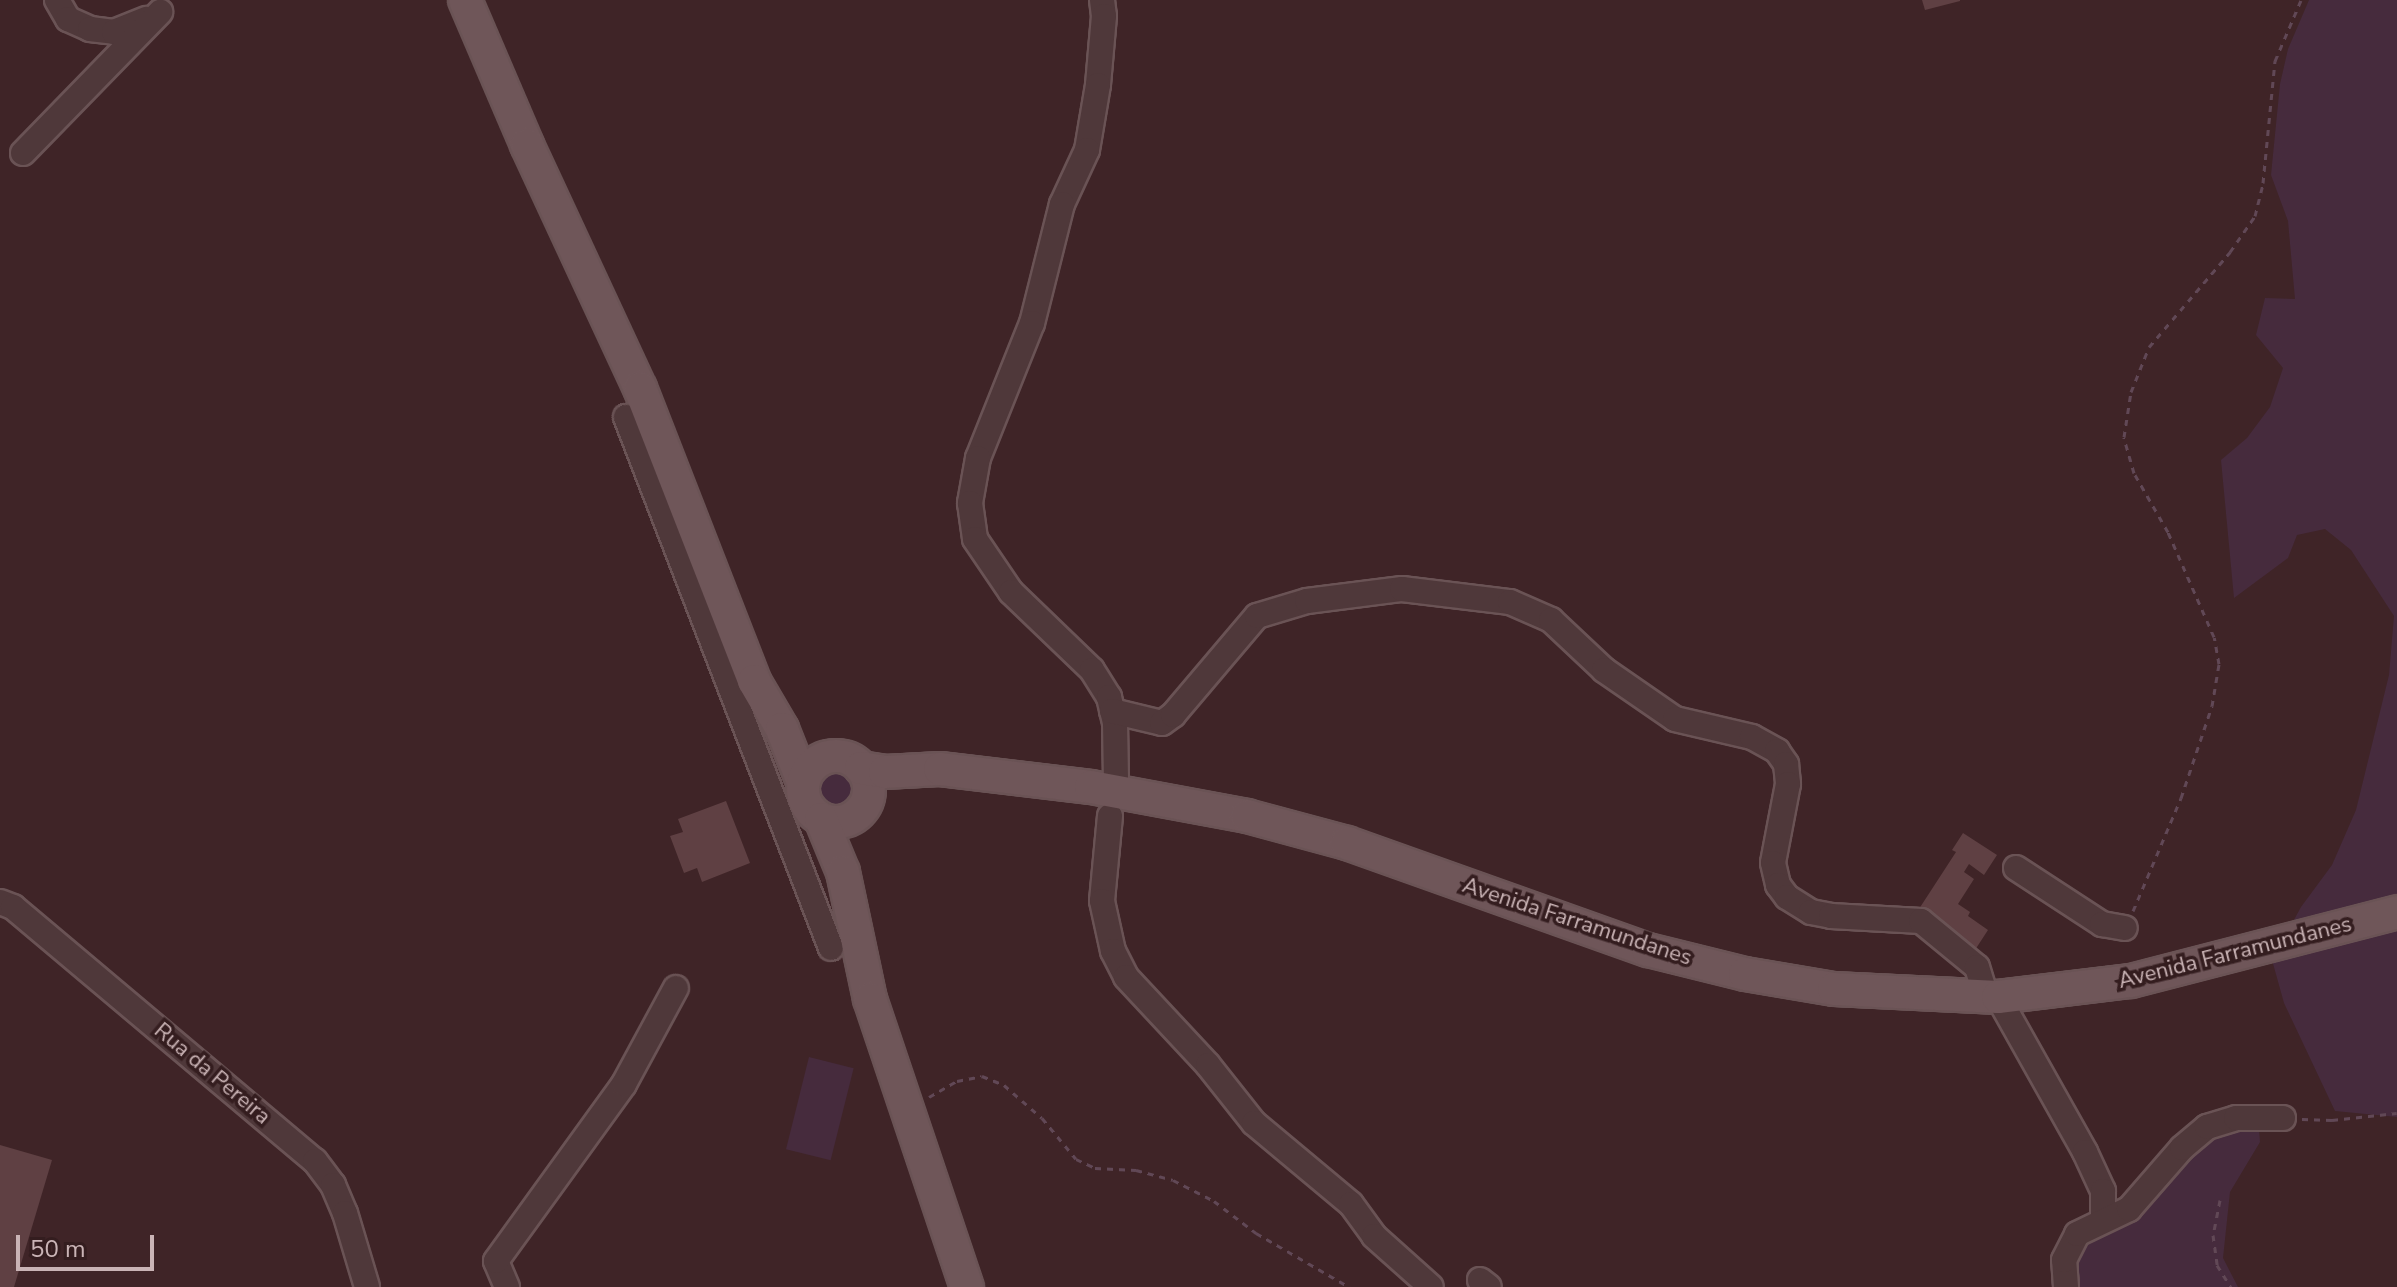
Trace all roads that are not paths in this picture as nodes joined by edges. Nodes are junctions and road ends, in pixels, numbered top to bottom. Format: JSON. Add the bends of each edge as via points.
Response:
{"nodes":[{"id":1,"x":57,"y":0,"type":"edge"},
{"id":2,"x":465,"y":0,"type":"edge"},
{"id":3,"x":1102,"y":0,"type":"edge"},
{"id":4,"x":165,"y":6,"type":"edge"},
{"id":5,"x":23,"y":153,"type":"dead end"},
{"id":6,"x":626,"y":417,"type":"dead end"},
{"id":7,"x":1112,"y":711,"type":"junction"},
{"id":8,"x":775,"y":718,"type":"junction"},
{"id":9,"x":848,"y":762,"type":"junction"},
{"id":10,"x":919,"y":772,"type":"junction"},
{"id":11,"x":1129,"y":787,"type":"junction"},
{"id":12,"x":793,"y":790,"type":"junction"},
{"id":13,"x":863,"y":806,"type":"junction"},
{"id":14,"x":1110,"y":816,"type":"dead end"},
{"id":15,"x":820,"y":818,"type":"junction"},
{"id":16,"x":786,"y":827,"type":"junction"},
{"id":17,"x":2016,"y":868,"type":"dead end"},
{"id":18,"x":0,"y":902,"type":"edge"},
{"id":19,"x":850,"y":904,"type":"junction"},
{"id":20,"x":2397,"y":912,"type":"edge"},
{"id":21,"x":2125,"y":928,"type":"road end"},
{"id":22,"x":831,"y":948,"type":"dead end"},
{"id":23,"x":676,"y":988,"type":"dead end"},
{"id":24,"x":1992,"y":997,"type":"junction"},
{"id":25,"x":2283,"y":1118,"type":"road end"},
{"id":26,"x":2103,"y":1220,"type":"junction"},
{"id":27,"x":367,"y":1287,"type":"edge"},
{"id":28,"x":507,"y":1287,"type":"edge"},
{"id":29,"x":967,"y":1287,"type":"edge"},
{"id":30,"x":1431,"y":1287,"type":"edge"},
{"id":31,"x":2066,"y":1287,"type":"edge"}],
"edges":[{"from":1,"to":4,"type":"street","via":[[68,19],[114,32],[135,27]]},
{"from":2,"to":8,"type":"main road","via":[[640,388],[754,681]]},
{"from":3,"to":7,"type":"street","via":[[1098,85],[1087,150],[1062,204],[1032,323],[978,458],[970,503],[975,539],[1011,592],[1092,670]]},
{"from":4,"to":5,"type":"street"},
{"from":6,"to":12,"type":"street"},
{"from":7,"to":11,"type":"street"},
{"from":7,"to":24,"type":"street","via":[[1162,723],[1257,616],[1307,601],[1402,589],[1510,602],[1551,620],[1616,679],[1675,719],[1752,737],[1777,751],[1786,764],[1788,784],[1773,863],[1787,897],[1811,912],[1831,916],[1921,921],[1977,967]]},
{"from":8,"to":9,"type":"main road","via":[[796,737]]},
{"from":8,"to":12,"type":"main road"},
{"from":9,"to":10,"type":"main road","name":"Avenida Farramundanes"},
{"from":9,"to":12,"type":"main road","via":[[816,762]]},
{"from":9,"to":13,"type":"main road","via":[[869,784]]},
{"from":10,"to":11,"type":"main road","name":"Avenida Farramundanes","via":[[940,769]]},
{"from":10,"to":13,"type":"main road"},
{"from":11,"to":24,"type":"main road","name":"Avenida Farramundanes","via":[[1347,843],[1648,950],[1745,974],[1834,989]]},
{"from":12,"to":15,"type":"main road"},
{"from":12,"to":16,"type":"street"},
{"from":13,"to":15,"type":"main road","via":[[835,823]]},
{"from":13,"to":19,"type":"main road","via":[[850,871]]},
{"from":14,"to":30,"type":"street","via":[[1102,901],[1113,951],[1126,977],[1254,1123],[1351,1204],[1374,1236]]},
{"from":15,"to":16,"type":"street"},
{"from":15,"to":19,"type":"main road"},
{"from":16,"to":22,"type":"street"},
{"from":17,"to":21,"type":"street","via":[[2102,924]]},
{"from":18,"to":27,"type":"street","name":"Rua da Pereira","via":[[13,907],[315,1161],[345,1213]]},
{"from":19,"to":29,"type":"main road","via":[[870,999]]},
{"from":20,"to":24,"type":"main road","name":"Avenida Farramundanes","via":[[2131,981]]},
{"from":23,"to":28,"type":"street","via":[[624,1084],[496,1261]]},
{"from":24,"to":26,"type":"street","via":[[2085,1152],[2103,1191]]},
{"from":25,"to":26,"type":"street","via":[[2236,1118],[2207,1127],[2129,1209]]},
{"from":26,"to":31,"type":"street","via":[[2077,1234],[2064,1260]]}]}
